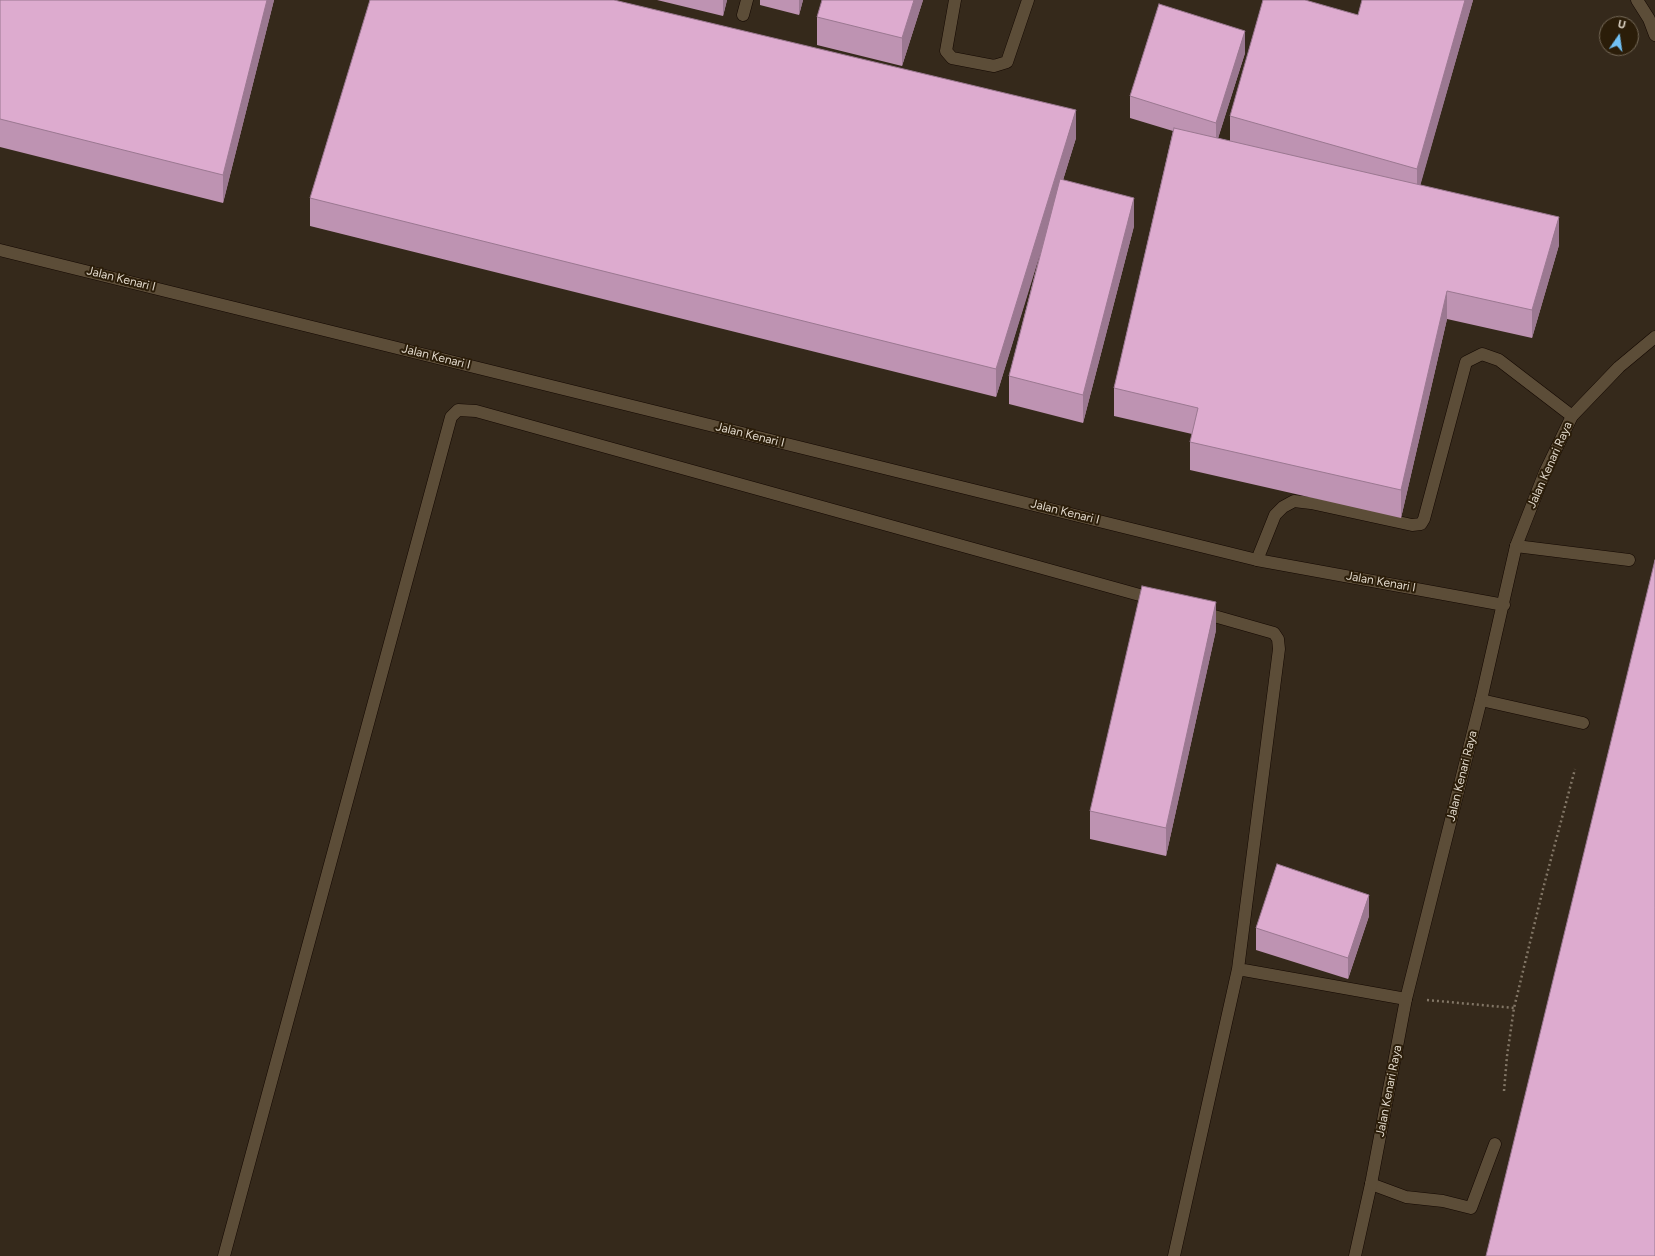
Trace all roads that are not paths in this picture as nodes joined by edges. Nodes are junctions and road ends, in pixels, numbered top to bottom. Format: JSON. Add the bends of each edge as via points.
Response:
{"nodes":[{"id":1,"x":747,"y":0,"type":"edge"},
{"id":2,"x":955,"y":0,"type":"edge"},
{"id":3,"x":1028,"y":0,"type":"edge"},
{"id":4,"x":1637,"y":0,"type":"edge"},
{"id":5,"x":743,"y":15,"type":"dead end"},
{"id":6,"x":1655,"y":35,"type":"edge"},
{"id":7,"x":0,"y":250,"type":"edge"},
{"id":8,"x":1655,"y":338,"type":"edge"},
{"id":9,"x":1572,"y":416,"type":"junction"},
{"id":10,"x":1516,"y":546,"type":"junction"},
{"id":11,"x":1257,"y":560,"type":"junction"},
{"id":12,"x":1629,"y":560,"type":"dead end"},
{"id":13,"x":1166,"y":603,"type":"edge"},
{"id":14,"x":1504,"y":605,"type":"junction"},
{"id":15,"x":1190,"y":609,"type":"edge"},
{"id":16,"x":1481,"y":700,"type":"junction"},
{"id":17,"x":1583,"y":723,"type":"dead end"},
{"id":18,"x":1238,"y":969,"type":"junction"},
{"id":19,"x":1406,"y":999,"type":"junction"},
{"id":20,"x":1495,"y":1144,"type":"dead end"},
{"id":21,"x":1371,"y":1184,"type":"junction"},
{"id":22,"x":224,"y":1256,"type":"edge"},
{"id":23,"x":1174,"y":1256,"type":"edge"},
{"id":24,"x":1355,"y":1256,"type":"edge"}],
"edges":[{"from":1,"to":5,"type":"street"},
{"from":2,"to":3,"type":"street","via":[[946,51],[952,58],[994,66],[1007,62]]},
{"from":4,"to":6,"type":"street"},
{"from":7,"to":11,"type":"street","name":"Jalan Kenari I"},
{"from":8,"to":9,"type":"street","name":"Jalan Kenari Raya","via":[[1619,367]]},
{"from":9,"to":10,"type":"street","name":"Jalan Kenari Raya","via":[[1545,472]]},
{"from":9,"to":11,"type":"street","via":[[1499,360],[1482,354],[1466,362],[1421,524],[1412,525],[1294,501],[1275,515]]},
{"from":10,"to":12,"type":"street"},
{"from":10,"to":14,"type":"street","name":"Jalan Kenari Raya"},
{"from":11,"to":14,"type":"street","name":"Jalan Kenari I"},
{"from":13,"to":22,"type":"street","via":[[476,411],[458,410],[451,417]]},
{"from":14,"to":16,"type":"street","name":"Jalan Kenari Raya"},
{"from":15,"to":18,"type":"street","via":[[1274,633],[1278,639],[1279,649]]},
{"from":16,"to":17,"type":"street"},
{"from":16,"to":19,"type":"street","name":"Jalan Kenari Raya"},
{"from":18,"to":19,"type":"street"},
{"from":18,"to":23,"type":"street"},
{"from":19,"to":21,"type":"street","name":"Jalan Kenari Raya"},
{"from":20,"to":21,"type":"street","via":[[1471,1208],[1443,1201],[1406,1197]]},
{"from":21,"to":24,"type":"street","name":"Jalan Kenari Raya"}]}
